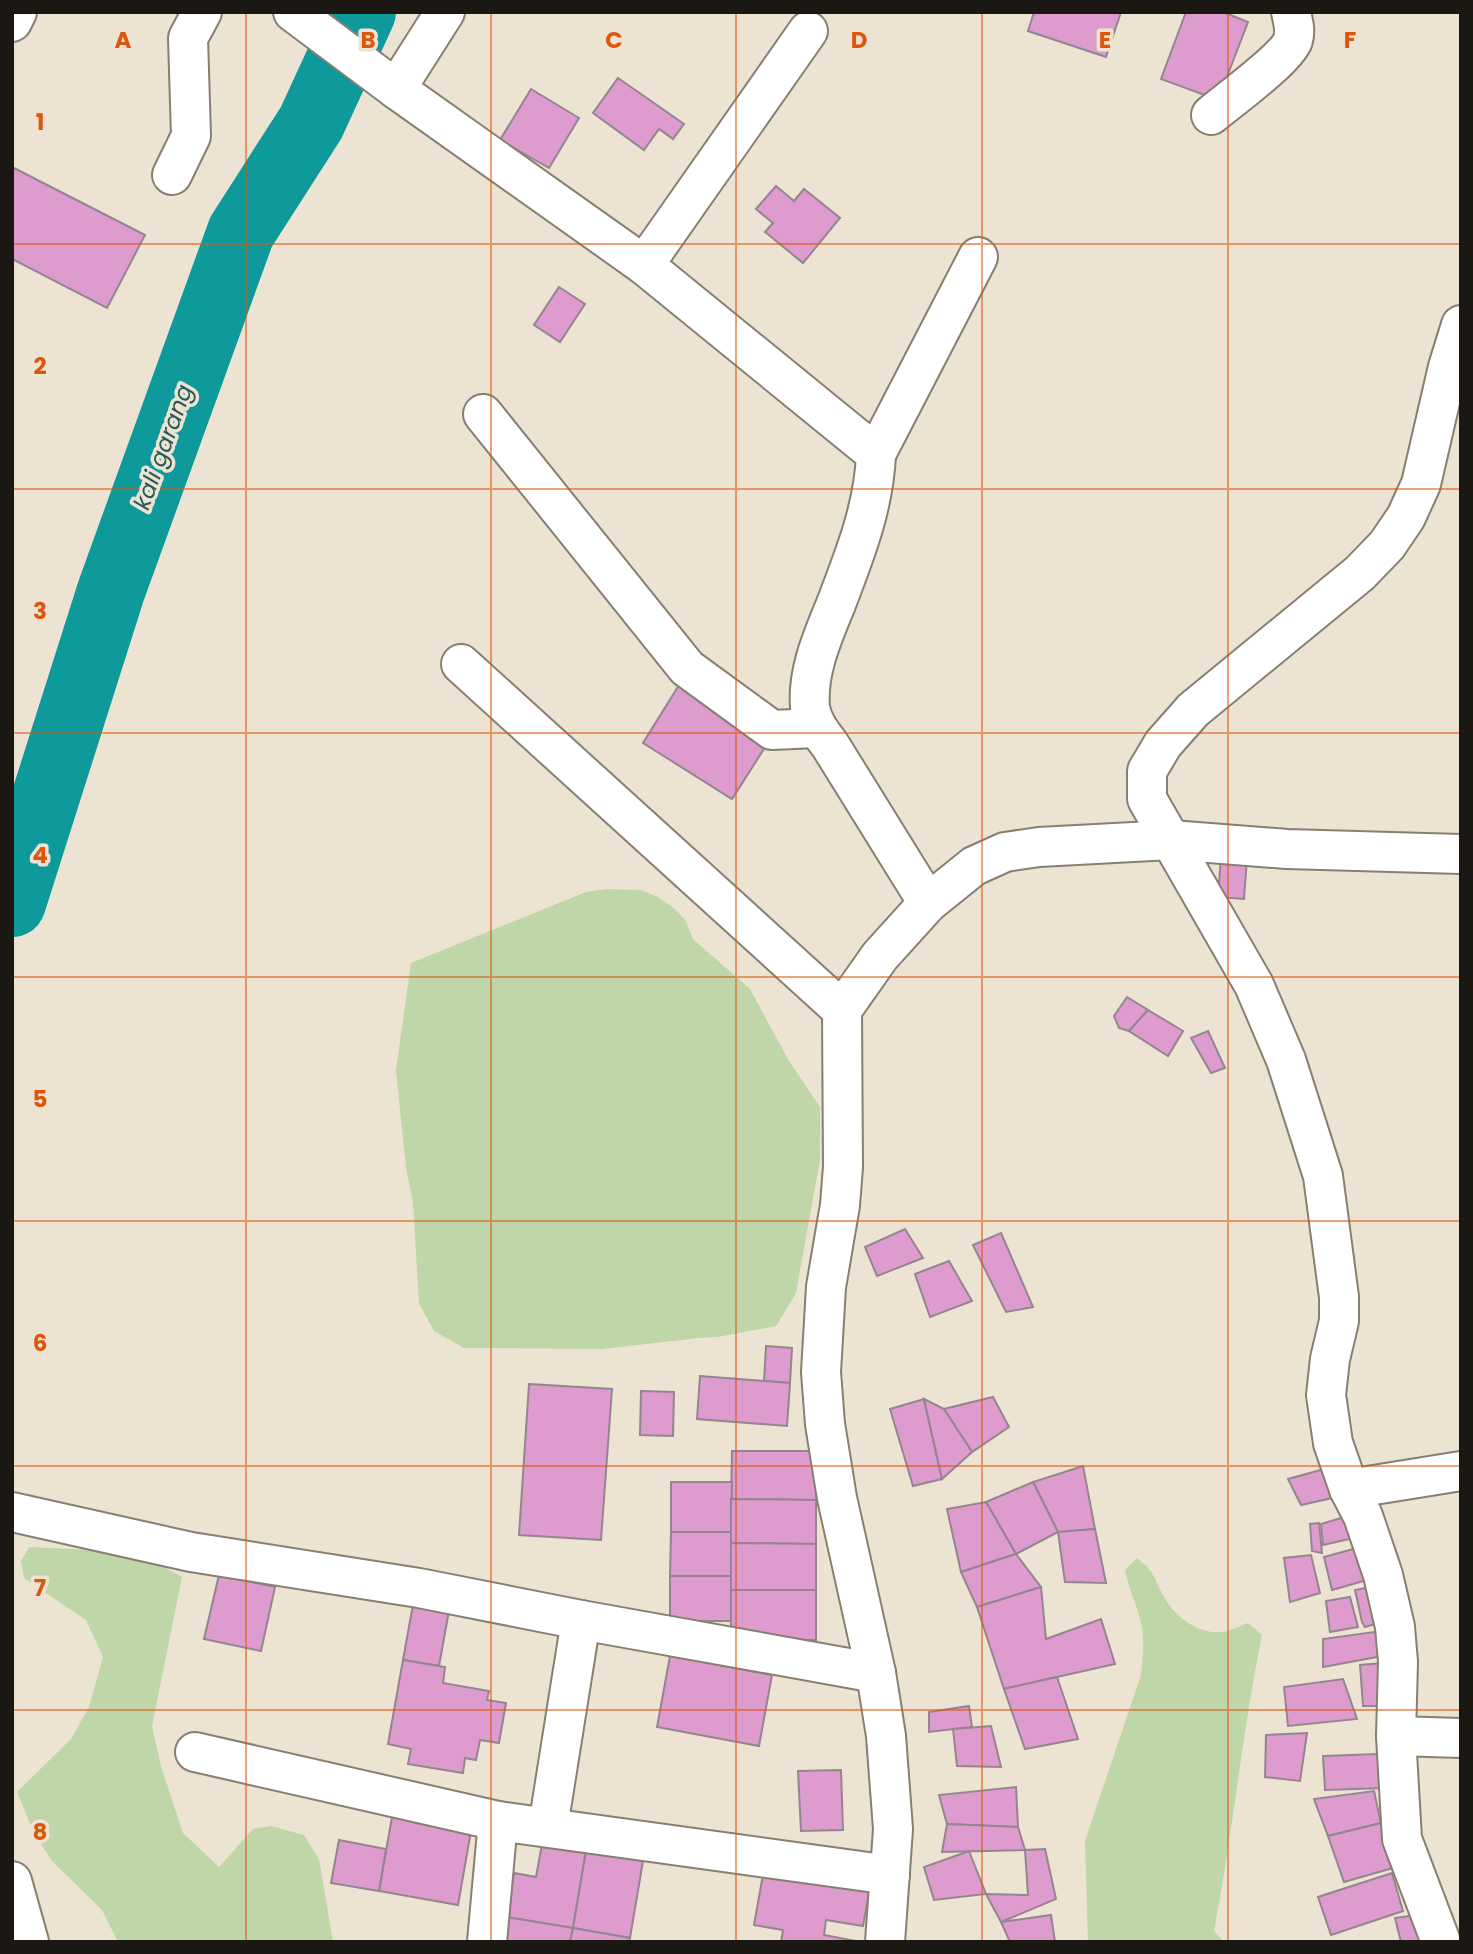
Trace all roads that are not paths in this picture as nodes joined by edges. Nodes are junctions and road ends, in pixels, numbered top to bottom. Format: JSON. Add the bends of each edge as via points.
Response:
{"nodes":[{"id":1,"x":17,"y":12,"type":"edge"},
{"id":2,"x":202,"y":12,"type":"edge"},
{"id":3,"x":293,"y":12,"type":"edge"},
{"id":4,"x":445,"y":12,"type":"edge"},
{"id":5,"x":1291,"y":12,"type":"edge"},
{"id":6,"x":12,"y":22,"type":"edge"},
{"id":7,"x":808,"y":31,"type":"dead end"},
{"id":8,"x":383,"y":80,"type":"junction"},
{"id":9,"x":1212,"y":115,"type":"dead end"},
{"id":10,"x":172,"y":175,"type":"dead end"},
{"id":11,"x":978,"y":257,"type":"dead end"},
{"id":12,"x":645,"y":265,"type":"junction"},
{"id":13,"x":1461,"y":325,"type":"edge"},
{"id":14,"x":482,"y":414,"type":"dead end"},
{"id":15,"x":876,"y":454,"type":"junction"},
{"id":16,"x":461,"y":664,"type":"dead end"},
{"id":17,"x":816,"y":728,"type":"junction"},
{"id":18,"x":1171,"y":840,"type":"junction"},
{"id":19,"x":1461,"y":854,"type":"edge"},
{"id":20,"x":928,"y":902,"type":"junction"},
{"id":21,"x":842,"y":1010,"type":"junction"},
{"id":22,"x":1461,"y":1471,"type":"edge"},
{"id":23,"x":1349,"y":1489,"type":"junction"},
{"id":24,"x":12,"y":1512,"type":"edge"},
{"id":25,"x":581,"y":1620,"type":"junction"},
{"id":26,"x":876,"y":1673,"type":"junction"},
{"id":27,"x":1396,"y":1736,"type":"junction"},
{"id":28,"x":1461,"y":1738,"type":"edge"},
{"id":29,"x":195,"y":1752,"type":"dead end"},
{"id":30,"x":498,"y":1821,"type":"junction"},
{"id":31,"x":548,"y":1827,"type":"junction"},
{"id":32,"x":890,"y":1875,"type":"junction"},
{"id":33,"x":12,"y":1881,"type":"edge"},
{"id":34,"x":29,"y":1942,"type":"edge"},
{"id":35,"x":487,"y":1942,"type":"edge"},
{"id":36,"x":884,"y":1942,"type":"edge"},
{"id":37,"x":1441,"y":1942,"type":"edge"}],
"edges":[{"from":1,"to":6,"type":"street"},
{"from":2,"to":10,"type":"street","via":[[188,38],[191,136]]},
{"from":3,"to":8,"type":"street"},
{"from":4,"to":8,"type":"street"},
{"from":5,"to":9,"type":"street","via":[[1292,43]]},
{"from":7,"to":12,"type":"street"},
{"from":8,"to":12,"type":"street"},
{"from":11,"to":15,"type":"street"},
{"from":12,"to":15,"type":"street"},
{"from":13,"to":18,"type":"street","via":[[1421,484],[1387,545],[1360,573],[1193,710],[1157,753],[1147,771],[1147,799]]},
{"from":14,"to":17,"type":"street","via":[[687,668],[772,730]]},
{"from":15,"to":17,"type":"street","via":[[867,517],[811,678],[810,709]]},
{"from":16,"to":21,"type":"street"},
{"from":17,"to":20,"type":"street"},
{"from":18,"to":19,"type":"street"},
{"from":18,"to":20,"type":"street","via":[[1004,852],[974,866]]},
{"from":18,"to":23,"type":"street","via":[[1254,985],[1286,1060],[1323,1176],[1339,1297],[1326,1395],[1333,1443]]},
{"from":20,"to":21,"type":"street","via":[[880,956]]},
{"from":21,"to":26,"type":"street","via":[[843,1167],[826,1287],[821,1372],[837,1498]]},
{"from":22,"to":23,"type":"street"},
{"from":23,"to":27,"type":"street","via":[[1383,1575],[1395,1627]]},
{"from":24,"to":25,"type":"street","via":[[191,1552],[419,1588]]},
{"from":25,"to":26,"type":"street"},
{"from":25,"to":31,"type":"street"},
{"from":26,"to":32,"type":"street","via":[[890,1776]]},
{"from":27,"to":28,"type":"street"},
{"from":27,"to":37,"type":"street","via":[[1402,1839]]},
{"from":29,"to":30,"type":"street"},
{"from":30,"to":31,"type":"street"},
{"from":30,"to":35,"type":"street"},
{"from":31,"to":32,"type":"street"},
{"from":32,"to":36,"type":"street"},
{"from":33,"to":34,"type":"street"}]}
